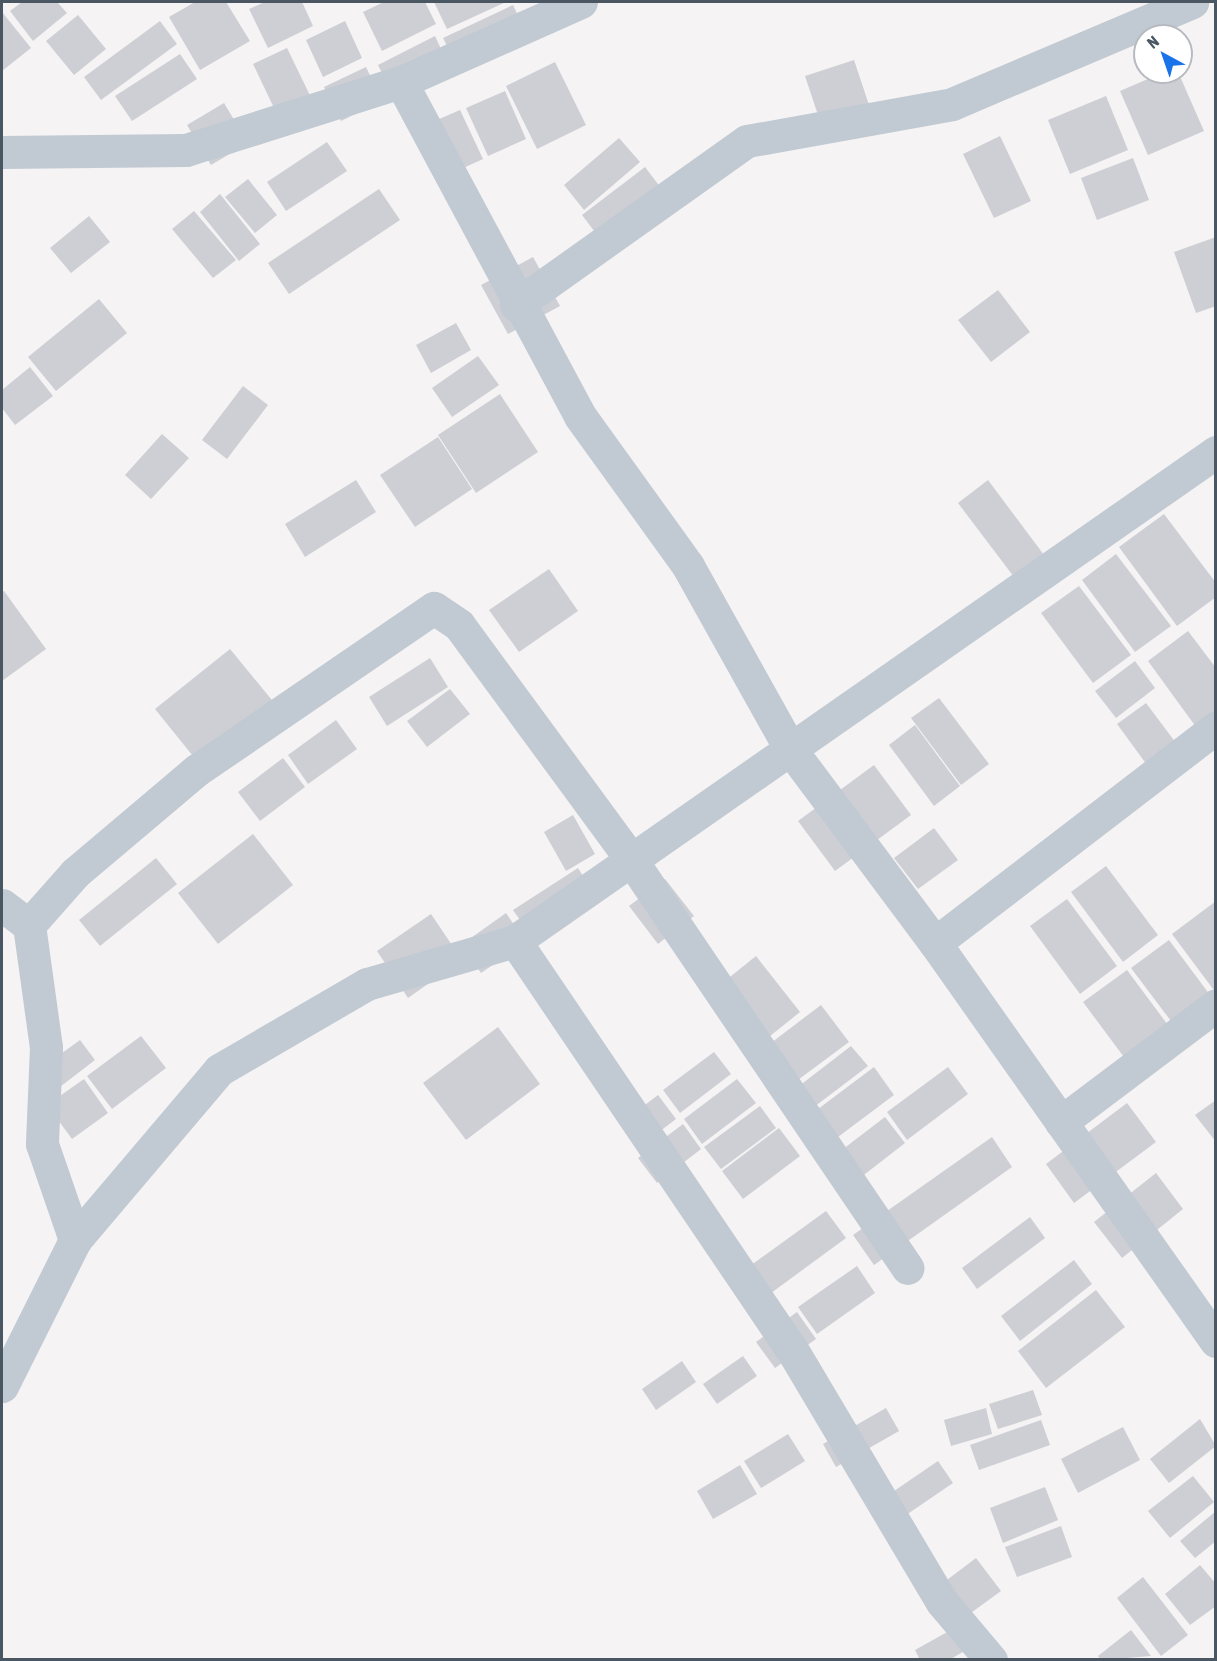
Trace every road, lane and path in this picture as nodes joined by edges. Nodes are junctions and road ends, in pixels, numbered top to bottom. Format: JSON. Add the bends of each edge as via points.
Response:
{"nodes":[{"id":1,"x":581,"y":2,"type":"edge"},
{"id":2,"x":1192,"y":2,"type":"edge"},
{"id":3,"x":401,"y":81,"type":"junction"},
{"id":4,"x":2,"y":152,"type":"edge"},
{"id":5,"x":516,"y":305,"type":"junction"},
{"id":6,"x":1215,"y":452,"type":"edge"},
{"id":7,"x":1215,"y":727,"type":"edge"},
{"id":8,"x":791,"y":750,"type":"junction"},
{"id":9,"x":630,"y":858,"type":"junction"},
{"id":10,"x":2,"y":905,"type":"edge"},
{"id":11,"x":29,"y":925,"type":"junction"},
{"id":12,"x":515,"y":941,"type":"junction"},
{"id":13,"x":935,"y":943,"type":"junction"},
{"id":14,"x":1215,"y":1005,"type":"edge"},
{"id":15,"x":1061,"y":1122,"type":"junction"},
{"id":16,"x":75,"y":1240,"type":"junction"},
{"id":17,"x":908,"y":1268,"type":"dead end"},
{"id":18,"x":1215,"y":1341,"type":"edge"},
{"id":19,"x":2,"y":1386,"type":"edge"},
{"id":20,"x":991,"y":1659,"type":"edge"}],
"edges":[{"from":1,"to":3,"type":"street"},
{"from":2,"to":5,"type":"street","via":[[952,104],[747,141]]},
{"from":3,"to":4,"type":"street","via":[[186,150]]},
{"from":3,"to":5,"type":"street"},
{"from":5,"to":8,"type":"street","via":[[580,416],[688,566]]},
{"from":6,"to":8,"type":"street"},
{"from":7,"to":13,"type":"street"},
{"from":8,"to":9,"type":"street"},
{"from":8,"to":13,"type":"street"},
{"from":9,"to":11,"type":"street","via":[[459,625],[434,608],[197,770],[75,873]]},
{"from":9,"to":12,"type":"street"},
{"from":9,"to":17,"type":"street"},
{"from":10,"to":11,"type":"street"},
{"from":11,"to":16,"type":"street","via":[[46,1047],[42,1144]]},
{"from":12,"to":16,"type":"street","via":[[367,984],[219,1070]]},
{"from":12,"to":20,"type":"street","via":[[791,1348],[942,1602]]},
{"from":13,"to":15,"type":"street"},
{"from":14,"to":15,"type":"street"},
{"from":15,"to":18,"type":"street"},
{"from":16,"to":19,"type":"street"}]}
